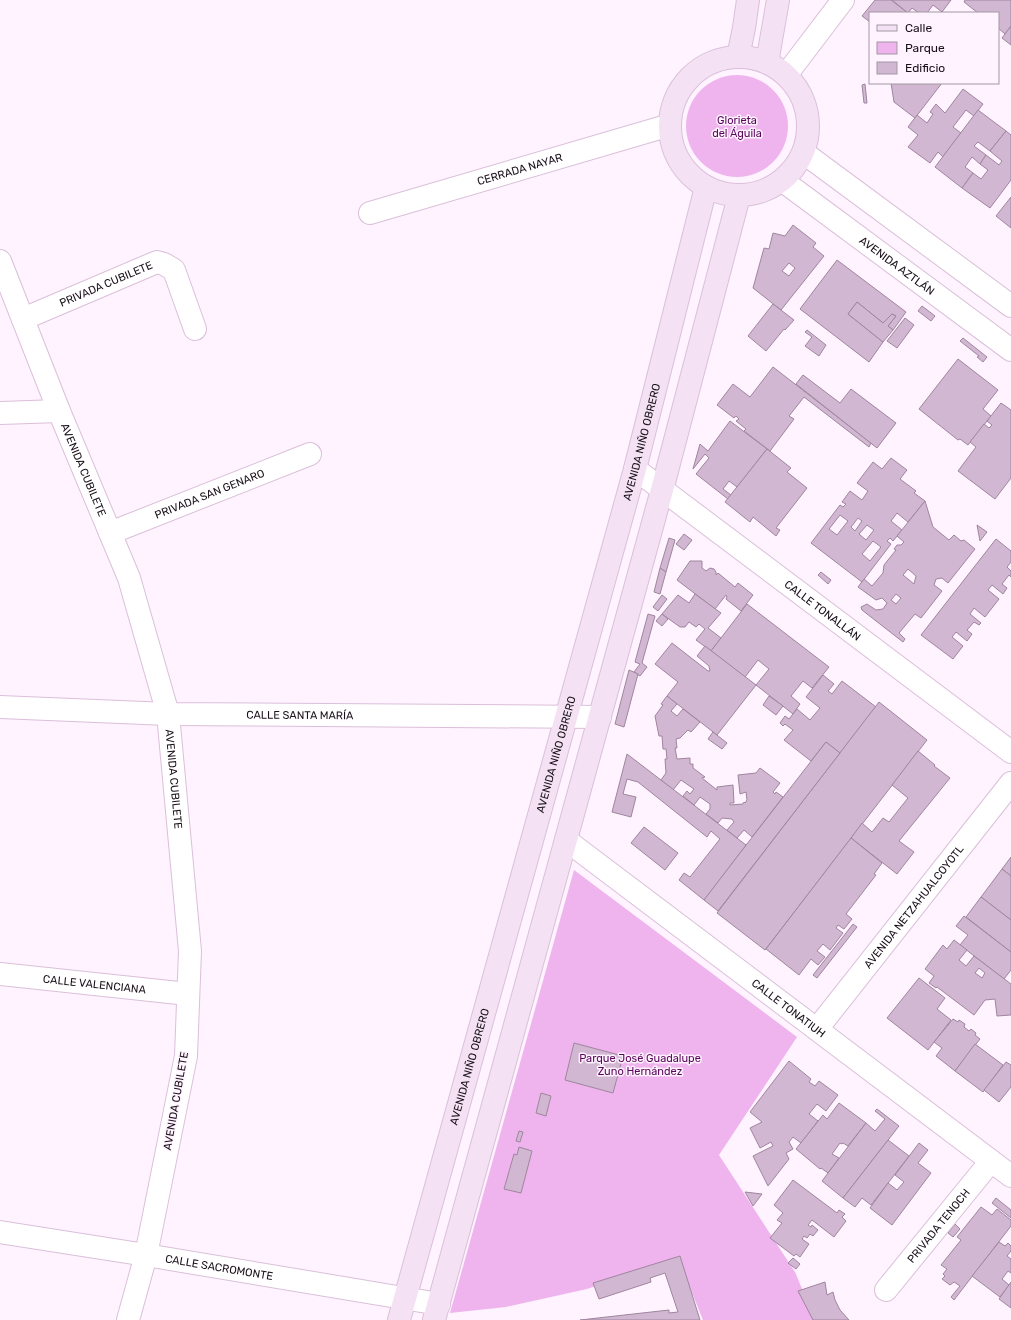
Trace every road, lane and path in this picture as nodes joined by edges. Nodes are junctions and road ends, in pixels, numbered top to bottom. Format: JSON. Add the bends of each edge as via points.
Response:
{"nodes":[{"id":1,"x":735,"y":0,"type":"edge"},
{"id":2,"x":748,"y":0,"type":"edge"},
{"id":3,"x":778,"y":0,"type":"edge"},
{"id":4,"x":843,"y":0,"type":"edge"},
{"id":5,"x":744,"y":28,"type":"junction"},
{"id":6,"x":738,"y":56,"type":"junction"},
{"id":7,"x":767,"y":63,"type":"junction"},
{"id":8,"x":786,"y":75,"type":"junction"},
{"id":9,"x":670,"y":125,"type":"junction"},
{"id":10,"x":804,"y":153,"type":"junction"},
{"id":11,"x":783,"y":181,"type":"junction"},
{"id":12,"x":706,"y":187,"type":"junction"},
{"id":13,"x":739,"y":196,"type":"junction"},
{"id":14,"x":370,"y":213,"type":"dead end"},
{"id":15,"x":0,"y":261,"type":"edge"},
{"id":16,"x":1011,"y":306,"type":"edge"},
{"id":17,"x":23,"y":319,"type":"junction"},
{"id":18,"x":195,"y":330,"type":"dead end"},
{"id":19,"x":1011,"y":350,"type":"edge"},
{"id":20,"x":59,"y":411,"type":"junction"},
{"id":21,"x":0,"y":413,"type":"edge"},
{"id":22,"x":310,"y":454,"type":"dead end"},
{"id":23,"x":635,"y":469,"type":"junction"},
{"id":24,"x":662,"y":490,"type":"junction"},
{"id":25,"x":110,"y":533,"type":"junction"},
{"id":26,"x":0,"y":707,"type":"edge"},
{"id":27,"x":168,"y":714,"type":"junction"},
{"id":28,"x":566,"y":716,"type":"junction"},
{"id":29,"x":600,"y":717,"type":"junction"},
{"id":30,"x":1011,"y":752,"type":"edge"},
{"id":31,"x":1011,"y":783,"type":"edge"},
{"id":32,"x":566,"y":840,"type":"junction"},
{"id":33,"x":0,"y":974,"type":"edge"},
{"id":34,"x":188,"y":994,"type":"junction"},
{"id":35,"x":816,"y":1029,"type":"junction"},
{"id":36,"x":991,"y":1161,"type":"junction"},
{"id":37,"x":1011,"y":1176,"type":"edge"},
{"id":38,"x":0,"y":1232,"type":"edge"},
{"id":39,"x":146,"y":1255,"type":"junction"},
{"id":40,"x":886,"y":1290,"type":"dead end"},
{"id":41,"x":405,"y":1298,"type":"junction"},
{"id":42,"x":436,"y":1312,"type":"edge"},
{"id":43,"x":128,"y":1320,"type":"edge"},
{"id":44,"x":400,"y":1320,"type":"edge"}],
"edges":[{"from":1,"to":5,"type":"street"},
{"from":2,"to":5,"type":"main road"},
{"from":3,"to":7,"type":"main road"},
{"from":4,"to":8,"type":"street"},
{"from":5,"to":6,"type":"main road"},
{"from":6,"to":7,"type":"main road"},
{"from":6,"to":9,"type":"main road","via":[[708,64],[685,83],[677,96]]},
{"from":7,"to":8,"type":"main road"},
{"from":8,"to":10,"type":"main road","via":[[805,103],[809,120]]},
{"from":9,"to":12,"type":"main road","via":[[676,154],[684,168]]},
{"from":9,"to":14,"type":"street","name":"CERRADA NAYAR"},
{"from":10,"to":11,"type":"main road","via":[[792,173]]},
{"from":10,"to":16,"type":"street"},
{"from":11,"to":13,"type":"main road","via":[[769,189]]},
{"from":11,"to":19,"type":"street","name":"AVENIDA AZTLÁN"},
{"from":12,"to":13,"type":"main road","via":[[722,194]]},
{"from":12,"to":23,"type":"main road","name":"AVENIDA NIÑO OBRERO"},
{"from":13,"to":24,"type":"main road"},
{"from":15,"to":17,"type":"street","name":"AVENIDA CUBILETE"},
{"from":17,"to":18,"type":"street","name":"PRIVADA CUBILETE","via":[[157,262],[174,270]]},
{"from":17,"to":20,"type":"street","name":"AVENIDA CUBILETE"},
{"from":20,"to":21,"type":"street"},
{"from":20,"to":25,"type":"street","name":"AVENIDA CUBILETE"},
{"from":22,"to":25,"type":"street","name":"PRIVADA SAN GENARO"},
{"from":23,"to":24,"type":"street","name":"CALLE TONALLÁN"},
{"from":23,"to":28,"type":"main road","name":"AVENIDA NIÑO OBRERO"},
{"from":24,"to":29,"type":"main road"},
{"from":24,"to":30,"type":"street","name":"CALLE TONALLÁN"},
{"from":25,"to":27,"type":"street","name":"AVENIDA CUBILETE","via":[[129,578]]},
{"from":26,"to":27,"type":"street","name":"CALLE SANTA MARÍA"},
{"from":27,"to":28,"type":"street","name":"CALLE SANTA MARÍA"},
{"from":27,"to":34,"type":"street","name":"AVENIDA CUBILETE","via":[[190,951]]},
{"from":28,"to":29,"type":"street","name":"CALLE SANTA MARÍA"},
{"from":28,"to":41,"type":"main road","name":"AVENIDA NIÑO OBRERO"},
{"from":29,"to":32,"type":"main road"},
{"from":31,"to":35,"type":"street","name":"AVENIDA NETZAHUALCOYOTL"},
{"from":32,"to":35,"type":"street","name":"CALLE TONATIUH"},
{"from":32,"to":42,"type":"main road"},
{"from":33,"to":34,"type":"street","name":"CALLE VALENCIANA"},
{"from":34,"to":39,"type":"street","name":"AVENIDA CUBILETE","via":[[186,1056]]},
{"from":35,"to":36,"type":"street","name":"CALLE TONATIUH"},
{"from":36,"to":37,"type":"street","name":"CALLE TONATIUH"},
{"from":36,"to":40,"type":"street","name":"PRIVADA TENOCH"},
{"from":38,"to":39,"type":"street","name":"CALLE SACROMONTE"},
{"from":39,"to":41,"type":"street","name":"CALLE SACROMONTE"},
{"from":39,"to":43,"type":"street","name":"AVENIDA CUBILETE"},
{"from":41,"to":42,"type":"street","name":"CALLE SACROMONTE"},
{"from":41,"to":44,"type":"main road","name":"AVENIDA NIÑO OBRERO"}]}
